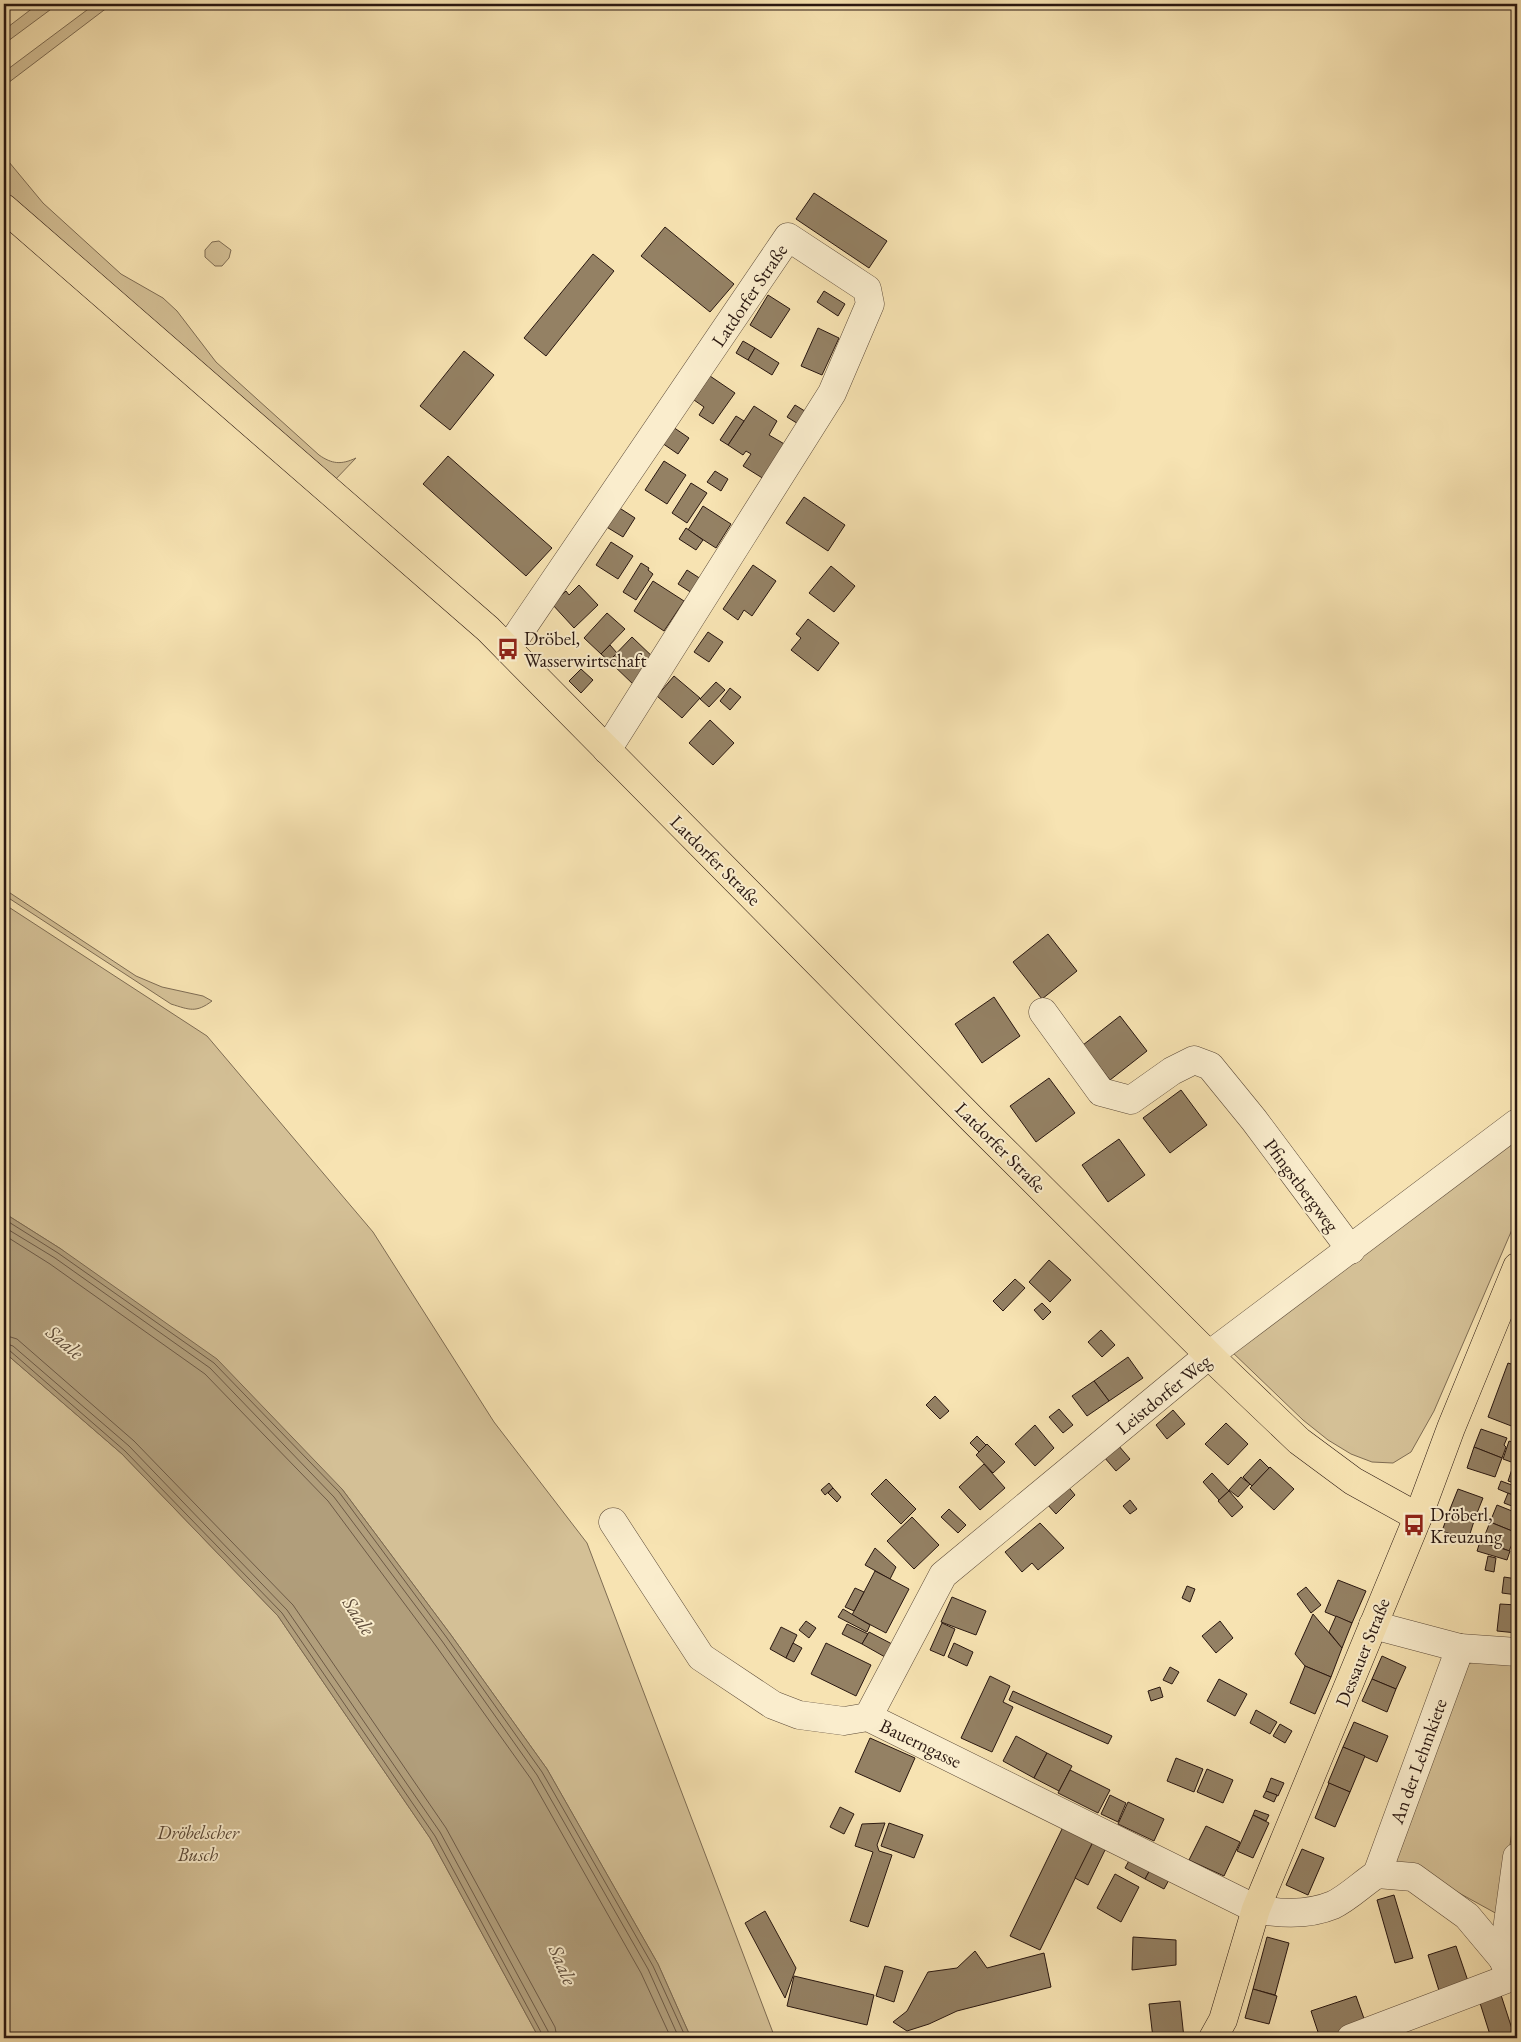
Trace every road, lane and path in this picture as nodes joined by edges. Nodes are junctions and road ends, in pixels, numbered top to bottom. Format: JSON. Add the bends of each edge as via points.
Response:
{"nodes":[{"id":1,"x":4,"y":208,"type":"edge"},
{"id":2,"x":508,"y":649,"type":"junction"},
{"id":3,"x":608,"y":750,"type":"junction"},
{"id":4,"x":1043,"y":1012,"type":"dead end"},
{"id":5,"x":1517,"y":1123,"type":"edge"},
{"id":6,"x":1351,"y":1250,"type":"junction"},
{"id":7,"x":1517,"y":1267,"type":"edge"},
{"id":8,"x":1209,"y":1356,"type":"junction"},
{"id":9,"x":1418,"y":1517,"type":"junction"},
{"id":10,"x":613,"y":1522,"type":"dead end"},
{"id":11,"x":1373,"y":1624,"type":"junction"},
{"id":12,"x":1460,"y":1648,"type":"junction"},
{"id":13,"x":1517,"y":1652,"type":"edge"},
{"id":14,"x":868,"y":1717,"type":"junction"},
{"id":15,"x":1517,"y":1857,"type":"edge"},
{"id":16,"x":1377,"y":1874,"type":"junction"},
{"id":17,"x":1256,"y":1910,"type":"junction"},
{"id":18,"x":1510,"y":1971,"type":"edge"},
{"id":19,"x":1213,"y":2038,"type":"edge"},
{"id":20,"x":1351,"y":2038,"type":"edge"}],
"edges":[{"from":1,"to":2,"type":"main road","name":"Latdorfer Straße"},
{"from":2,"to":3,"type":"main road","name":"Latdorfer Straße"},
{"from":2,"to":3,"type":"street","name":"Latdorfer Straße","via":[[788,237],[867,288],[870,304],[832,393]]},
{"from":3,"to":8,"type":"main road","name":"Latdorfer Straße"},
{"from":4,"to":6,"type":"street","name":"Pfingstbergweg","via":[[1101,1092],[1131,1100],[1172,1071],[1194,1060],[1210,1066]]},
{"from":5,"to":6,"type":"street","name":"Leistdorfer Weg"},
{"from":6,"to":8,"type":"street","name":"Leistdorfer Weg"},
{"from":7,"to":9,"type":"main road","name":"Dessauer Straße"},
{"from":8,"to":9,"type":"main road","name":"Latdorfer Straße","via":[[1299,1441],[1353,1481]]},
{"from":8,"to":14,"type":"street","name":"Leistdorfer Weg","via":[[943,1575]]},
{"from":9,"to":11,"type":"main road","name":"Dessauer Straße"},
{"from":10,"to":14,"type":"street","name":"Bauerngasse","via":[[701,1657],[773,1704],[799,1716],[844,1721]]},
{"from":11,"to":12,"type":"street"},
{"from":11,"to":17,"type":"main road","name":"Dessauer Straße"},
{"from":12,"to":13,"type":"street"},
{"from":12,"to":16,"type":"street","name":"An der Lehmkiete"},
{"from":14,"to":17,"type":"street","name":"Bauerngasse"},
{"from":15,"to":18,"type":"street"},
{"from":16,"to":17,"type":"street","via":[[1334,1904],[1305,1912]]},
{"from":16,"to":18,"type":"street","via":[[1413,1877],[1467,1916]]},
{"from":17,"to":19,"type":"main road","name":"Dessauer Straße","via":[[1223,2020]]},
{"from":18,"to":20,"type":"street"}]}
